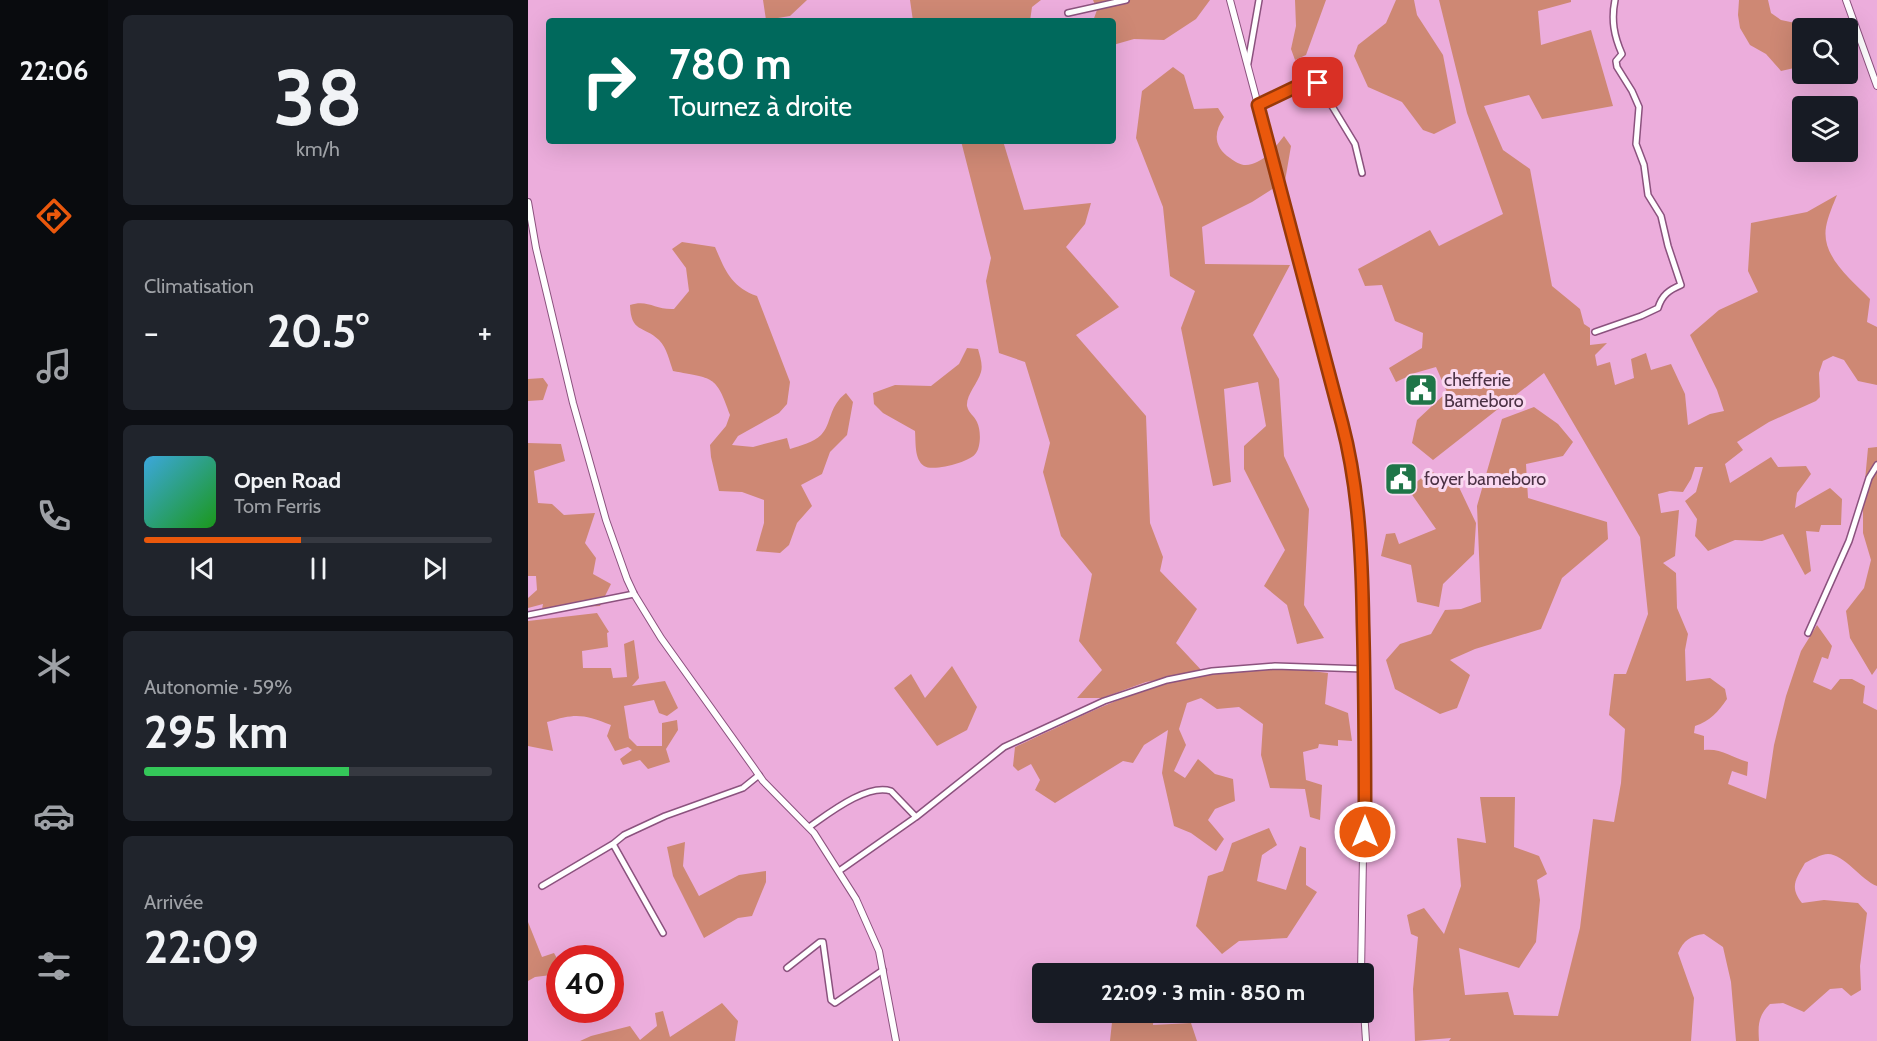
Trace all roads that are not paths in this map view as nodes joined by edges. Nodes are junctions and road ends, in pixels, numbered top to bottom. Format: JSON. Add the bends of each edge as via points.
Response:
{"nodes":[{"id":1,"x":1126,"y":0,"type":"edge"},
{"id":2,"x":1230,"y":0,"type":"edge"},
{"id":3,"x":1259,"y":0,"type":"edge"},
{"id":4,"x":1615,"y":0,"type":"edge"},
{"id":5,"x":1846,"y":0,"type":"edge"},
{"id":6,"x":1068,"y":13,"type":"dead end"},
{"id":7,"x":1248,"y":65,"type":"junction"},
{"id":8,"x":1877,"y":86,"type":"edge"},
{"id":9,"x":1258,"y":105,"type":"junction"},
{"id":10,"x":1362,"y":173,"type":"dead end"},
{"id":11,"x":528,"y":202,"type":"edge"},
{"id":12,"x":1595,"y":332,"type":"dead end"},
{"id":13,"x":1877,"y":465,"type":"edge"},
{"id":14,"x":634,"y":594,"type":"junction"},
{"id":15,"x":528,"y":615,"type":"edge"},
{"id":16,"x":1808,"y":633,"type":"dead end"},
{"id":17,"x":1364,"y":669,"type":"junction"},
{"id":18,"x":759,"y":775,"type":"junction"},
{"id":19,"x":916,"y":817,"type":"junction"},
{"id":20,"x":809,"y":827,"type":"junction"},
{"id":21,"x":613,"y":844,"type":"junction"},
{"id":22,"x":839,"y":871,"type":"junction"},
{"id":23,"x":542,"y":886,"type":"dead end"},
{"id":24,"x":663,"y":933,"type":"dead end"},
{"id":25,"x":1361,"y":963,"type":"edge"},
{"id":26,"x":787,"y":968,"type":"dead end"},
{"id":27,"x":883,"y":970,"type":"junction"},
{"id":28,"x":1365,"y":1023,"type":"edge"},
{"id":29,"x":896,"y":1041,"type":"edge"},
{"id":30,"x":1366,"y":1041,"type":"edge"}],
"edges":[{"from":1,"to":6,"type":"street"},
{"from":2,"to":7,"type":"street"},
{"from":3,"to":7,"type":"street"},
{"from":4,"to":12,"type":"street","via":[[1612,16],[1622,54],[1616,61],[1617,67],[1639,107],[1636,144],[1648,195],[1661,216],[1681,285],[1668,291],[1658,308]]},
{"from":5,"to":8,"type":"street"},
{"from":7,"to":9,"type":"street"},
{"from":9,"to":10,"type":"street","via":[[1304,83],[1318,83],[1355,144]]},
{"from":9,"to":17,"type":"street","via":[[1349,452],[1359,540]]},
{"from":11,"to":14,"type":"street","via":[[573,403],[606,520]]},
{"from":13,"to":16,"type":"street","via":[[1869,478],[1849,542]]},
{"from":14,"to":15,"type":"street"},
{"from":14,"to":18,"type":"street"},
{"from":17,"to":19,"type":"street","via":[[1242,668],[1144,687],[1004,747]]},
{"from":17,"to":25,"type":"street"},
{"from":18,"to":20,"type":"street"},
{"from":18,"to":21,"type":"street","via":[[743,788],[665,816]]},
{"from":19,"to":20,"type":"street","via":[[891,791],[872,791]]},
{"from":19,"to":22,"type":"street"},
{"from":20,"to":22,"type":"street"},
{"from":21,"to":23,"type":"street"},
{"from":21,"to":24,"type":"street"},
{"from":22,"to":27,"type":"street","via":[[872,931]]},
{"from":26,"to":27,"type":"street","via":[[823,942],[831,1000],[835,1003]]},
{"from":27,"to":29,"type":"street"},
{"from":28,"to":30,"type":"street"}]}
